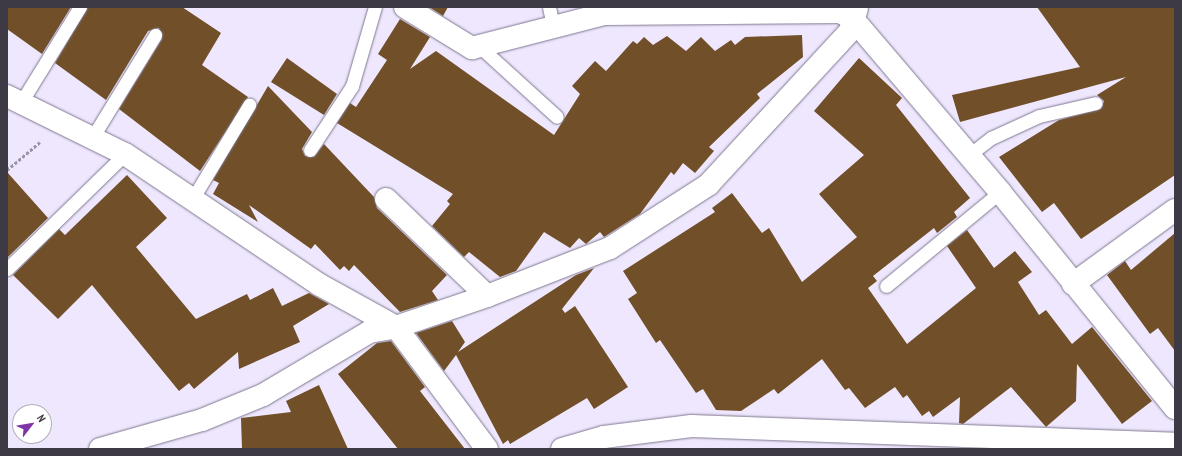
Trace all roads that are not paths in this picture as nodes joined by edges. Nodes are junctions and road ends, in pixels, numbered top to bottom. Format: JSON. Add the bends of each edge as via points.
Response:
{"nodes":[{"id":1,"x":80,"y":7,"type":"edge"},
{"id":2,"x":375,"y":7,"type":"edge"},
{"id":3,"x":405,"y":7,"type":"edge"},
{"id":4,"x":856,"y":13,"type":"edge"},
{"id":5,"x":551,"y":16,"type":"edge"},
{"id":6,"x":155,"y":35,"type":"dead end"},
{"id":7,"x":479,"y":46,"type":"junction"},
{"id":8,"x":13,"y":100,"type":"edge"},
{"id":9,"x":1096,"y":103,"type":"dead end"},
{"id":10,"x":249,"y":105,"type":"dead end"},
{"id":11,"x":557,"y":117,"type":"dead end"},
{"id":12,"x":92,"y":138,"type":"junction"},
{"id":13,"x":310,"y":150,"type":"dead end"},
{"id":14,"x":125,"y":154,"type":"junction"},
{"id":15,"x":969,"y":155,"type":"junction"},
{"id":16,"x":1000,"y":192,"type":"junction"},
{"id":17,"x":193,"y":198,"type":"junction"},
{"id":18,"x":386,"y":199,"type":"dead end"},
{"id":19,"x":1175,"y":210,"type":"edge"},
{"id":20,"x":7,"y":269,"type":"edge"},
{"id":21,"x":1073,"y":284,"type":"junction"},
{"id":22,"x":886,"y":286,"type":"dead end"},
{"id":23,"x":487,"y":296,"type":"junction"},
{"id":24,"x":396,"y":327,"type":"junction"},
{"id":25,"x":1174,"y":402,"type":"edge"},
{"id":26,"x":1175,"y":444,"type":"edge"},
{"id":27,"x":100,"y":449,"type":"edge"},
{"id":28,"x":487,"y":449,"type":"edge"},
{"id":29,"x":562,"y":449,"type":"edge"}],
"edges":[{"from":1,"to":8,"type":"lane"},
{"from":2,"to":13,"type":"lane","via":[[352,86]]},
{"from":3,"to":7,"type":"street","via":[[472,48]]},
{"from":4,"to":5,"type":"street"},
{"from":4,"to":15,"type":"street"},
{"from":4,"to":23,"type":"street","via":[[850,31],[708,185],[610,248]]},
{"from":5,"to":7,"type":"street"},
{"from":6,"to":12,"type":"lane"},
{"from":7,"to":11,"type":"lane"},
{"from":8,"to":12,"type":"street"},
{"from":9,"to":15,"type":"lane","via":[[1039,116],[991,138]]},
{"from":10,"to":17,"type":"lane"},
{"from":12,"to":14,"type":"street"},
{"from":14,"to":17,"type":"street"},
{"from":14,"to":20,"type":"lane"},
{"from":15,"to":16,"type":"street"},
{"from":16,"to":21,"type":"street"},
{"from":16,"to":22,"type":"lane"},
{"from":17,"to":24,"type":"street","via":[[320,285]]},
{"from":18,"to":23,"type":"street"},
{"from":19,"to":21,"type":"street"},
{"from":21,"to":25,"type":"street"},
{"from":23,"to":24,"type":"street"},
{"from":24,"to":27,"type":"street","via":[[369,332],[264,395],[202,420]]},
{"from":24,"to":28,"type":"street"},
{"from":26,"to":29,"type":"street","via":[[691,426],[604,437]]}]}
